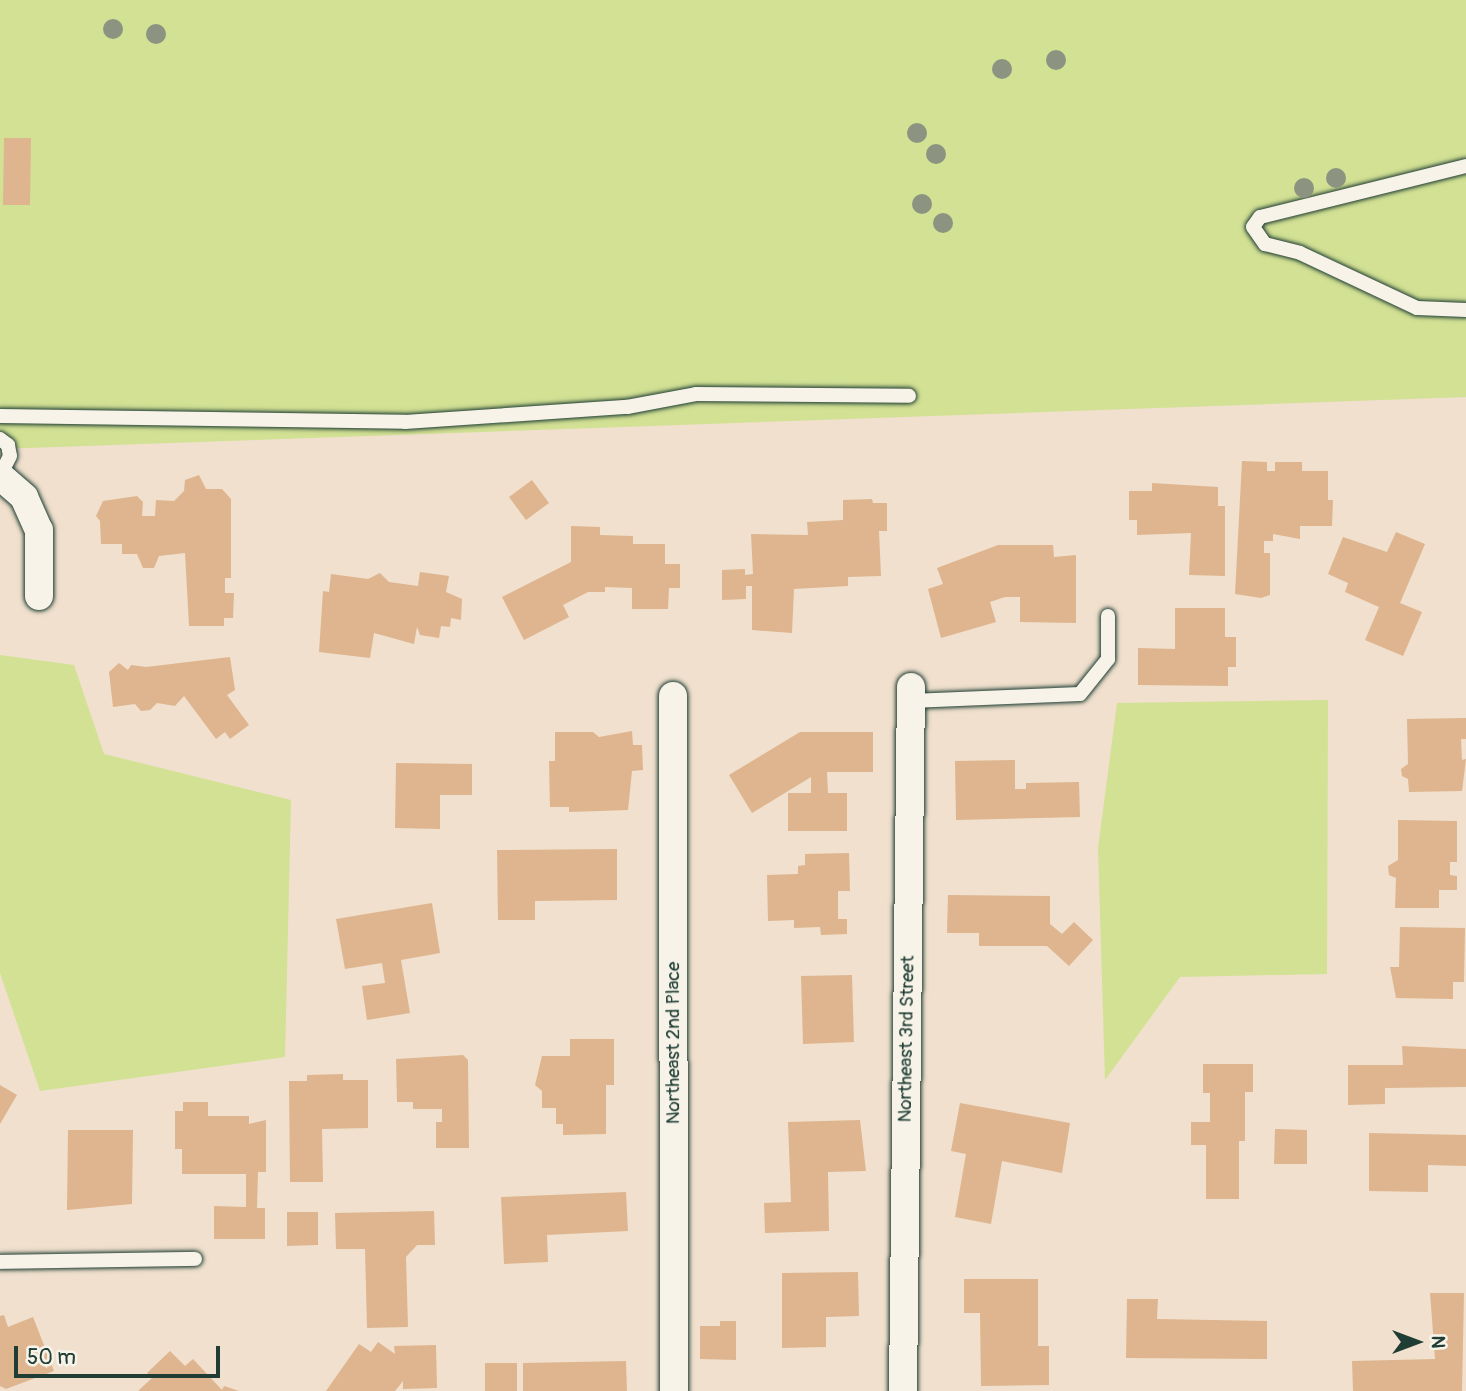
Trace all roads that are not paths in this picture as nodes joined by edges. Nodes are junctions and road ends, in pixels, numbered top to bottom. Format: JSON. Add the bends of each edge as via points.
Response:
{"nodes":[{"id":1,"x":1466,"y":166,"type":"edge"},
{"id":2,"x":1466,"y":310,"type":"edge"},
{"id":3,"x":909,"y":396,"type":"dead end"},
{"id":4,"x":0,"y":416,"type":"edge"},
{"id":5,"x":0,"y":439,"type":"edge"},
{"id":6,"x":0,"y":476,"type":"edge"},
{"id":7,"x":39,"y":596,"type":"dead end"},
{"id":8,"x":1108,"y":616,"type":"dead end"},
{"id":9,"x":911,"y":694,"type":"joint"},
{"id":10,"x":673,"y":696,"type":"dead end"},
{"id":11,"x":195,"y":1259,"type":"dead end"},
{"id":12,"x":0,"y":1262,"type":"edge"},
{"id":13,"x":674,"y":1391,"type":"edge"},
{"id":14,"x":903,"y":1391,"type":"edge"}],
"edges":[{"from":1,"to":2,"type":"lane","via":[[1260,217],[1253,228],[1265,244],[1300,253],[1417,308]]},
{"from":3,"to":4,"type":"lane","via":[[696,394],[613,408],[405,422]]},
{"from":5,"to":6,"type":"lane","via":[[8,445],[10,456]]},
{"from":6,"to":7,"type":"street","via":[[24,498],[35,519]]},
{"from":8,"to":9,"type":"lane","via":[[1108,659],[1080,694]]},
{"from":9,"to":14,"type":"street","name":"Northeast 3rd Street"},
{"from":10,"to":13,"type":"street","name":"Northeast 2nd Place"},
{"from":11,"to":12,"type":"lane"}]}
